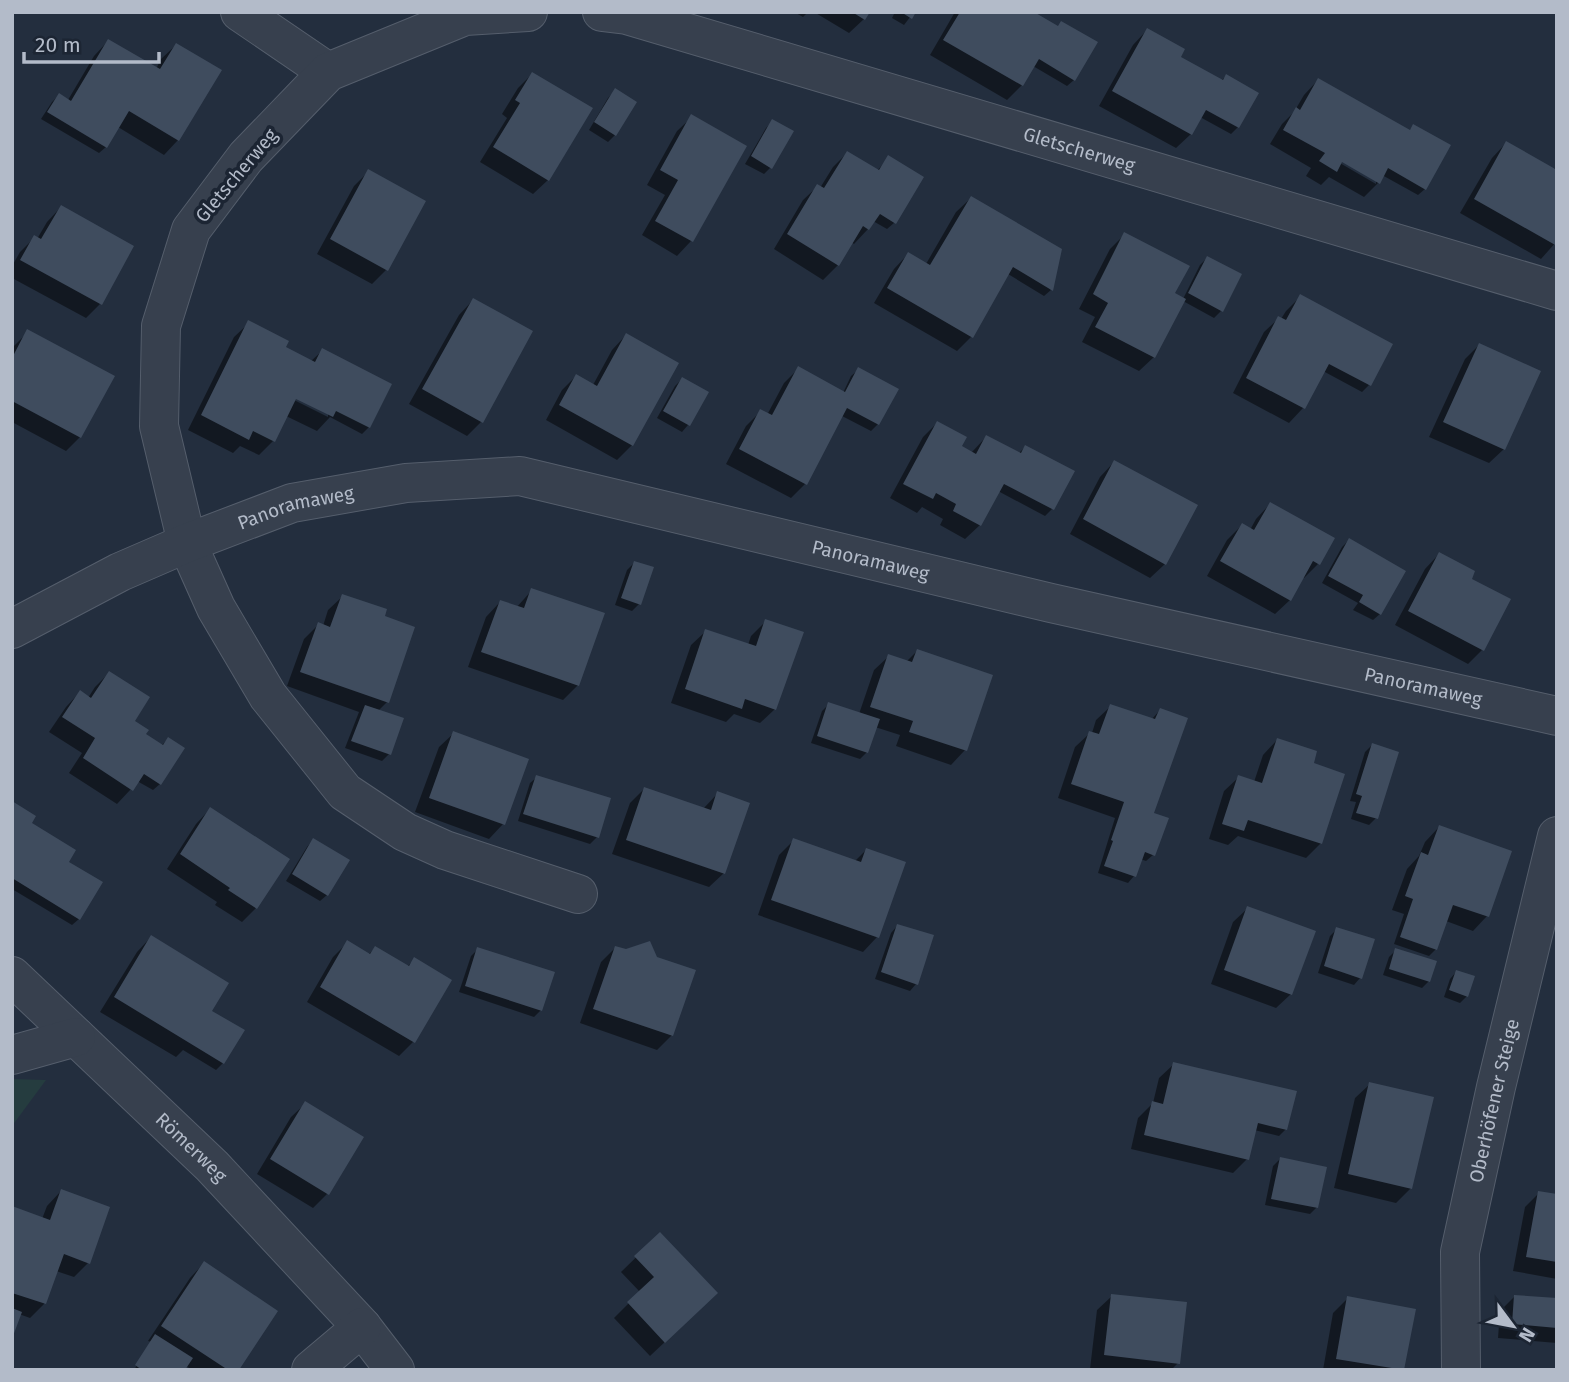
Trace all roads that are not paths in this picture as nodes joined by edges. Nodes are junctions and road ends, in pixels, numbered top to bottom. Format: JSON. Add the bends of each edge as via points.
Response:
{"nodes":[{"id":1,"x":240,"y":12,"type":"edge"},
{"id":2,"x":528,"y":12,"type":"edge"},
{"id":3,"x":602,"y":12,"type":"edge"},
{"id":4,"x":328,"y":72,"type":"junction"},
{"id":5,"x":1557,"y":291,"type":"edge"},
{"id":6,"x":187,"y":543,"type":"junction"},
{"id":7,"x":12,"y":629,"type":"edge"},
{"id":8,"x":1557,"y":716,"type":"edge"},
{"id":9,"x":1557,"y":836,"type":"edge"},
{"id":10,"x":578,"y":894,"type":"dead end"},
{"id":11,"x":12,"y":975,"type":"edge"},
{"id":12,"x":76,"y":1037,"type":"junction"},
{"id":13,"x":12,"y":1055,"type":"edge"},
{"id":14,"x":362,"y":1327,"type":"junction"},
{"id":15,"x":312,"y":1370,"type":"edge"},
{"id":16,"x":395,"y":1370,"type":"edge"},
{"id":17,"x":1461,"y":1370,"type":"edge"}],
"edges":[{"from":1,"to":4,"type":"street"},
{"from":2,"to":4,"type":"street","name":"Gletscherweg","via":[[465,16]]},
{"from":3,"to":5,"type":"street","name":"Gletscherweg","via":[[627,15]]},
{"from":4,"to":6,"type":"street","name":"Gletscherweg","via":[[246,157],[191,230],[161,326],[159,426]]},
{"from":6,"to":7,"type":"street","name":"Panoramaweg","via":[[120,572]]},
{"from":6,"to":8,"type":"street","name":"Panoramaweg","via":[[292,503],[406,483],[520,476],[1064,606]]},
{"from":6,"to":10,"type":"street","via":[[216,608],[268,696],[345,792],[435,846]]},
{"from":9,"to":17,"type":"street","name":"Oberhöfener Steige","via":[[1460,1252]]},
{"from":11,"to":12,"type":"street","name":"Römerweg"},
{"from":12,"to":13,"type":"street"},
{"from":12,"to":14,"type":"street","name":"Römerweg","via":[[212,1166]]},
{"from":14,"to":15,"type":"street"},
{"from":14,"to":16,"type":"street","name":"Römerweg"}]}
